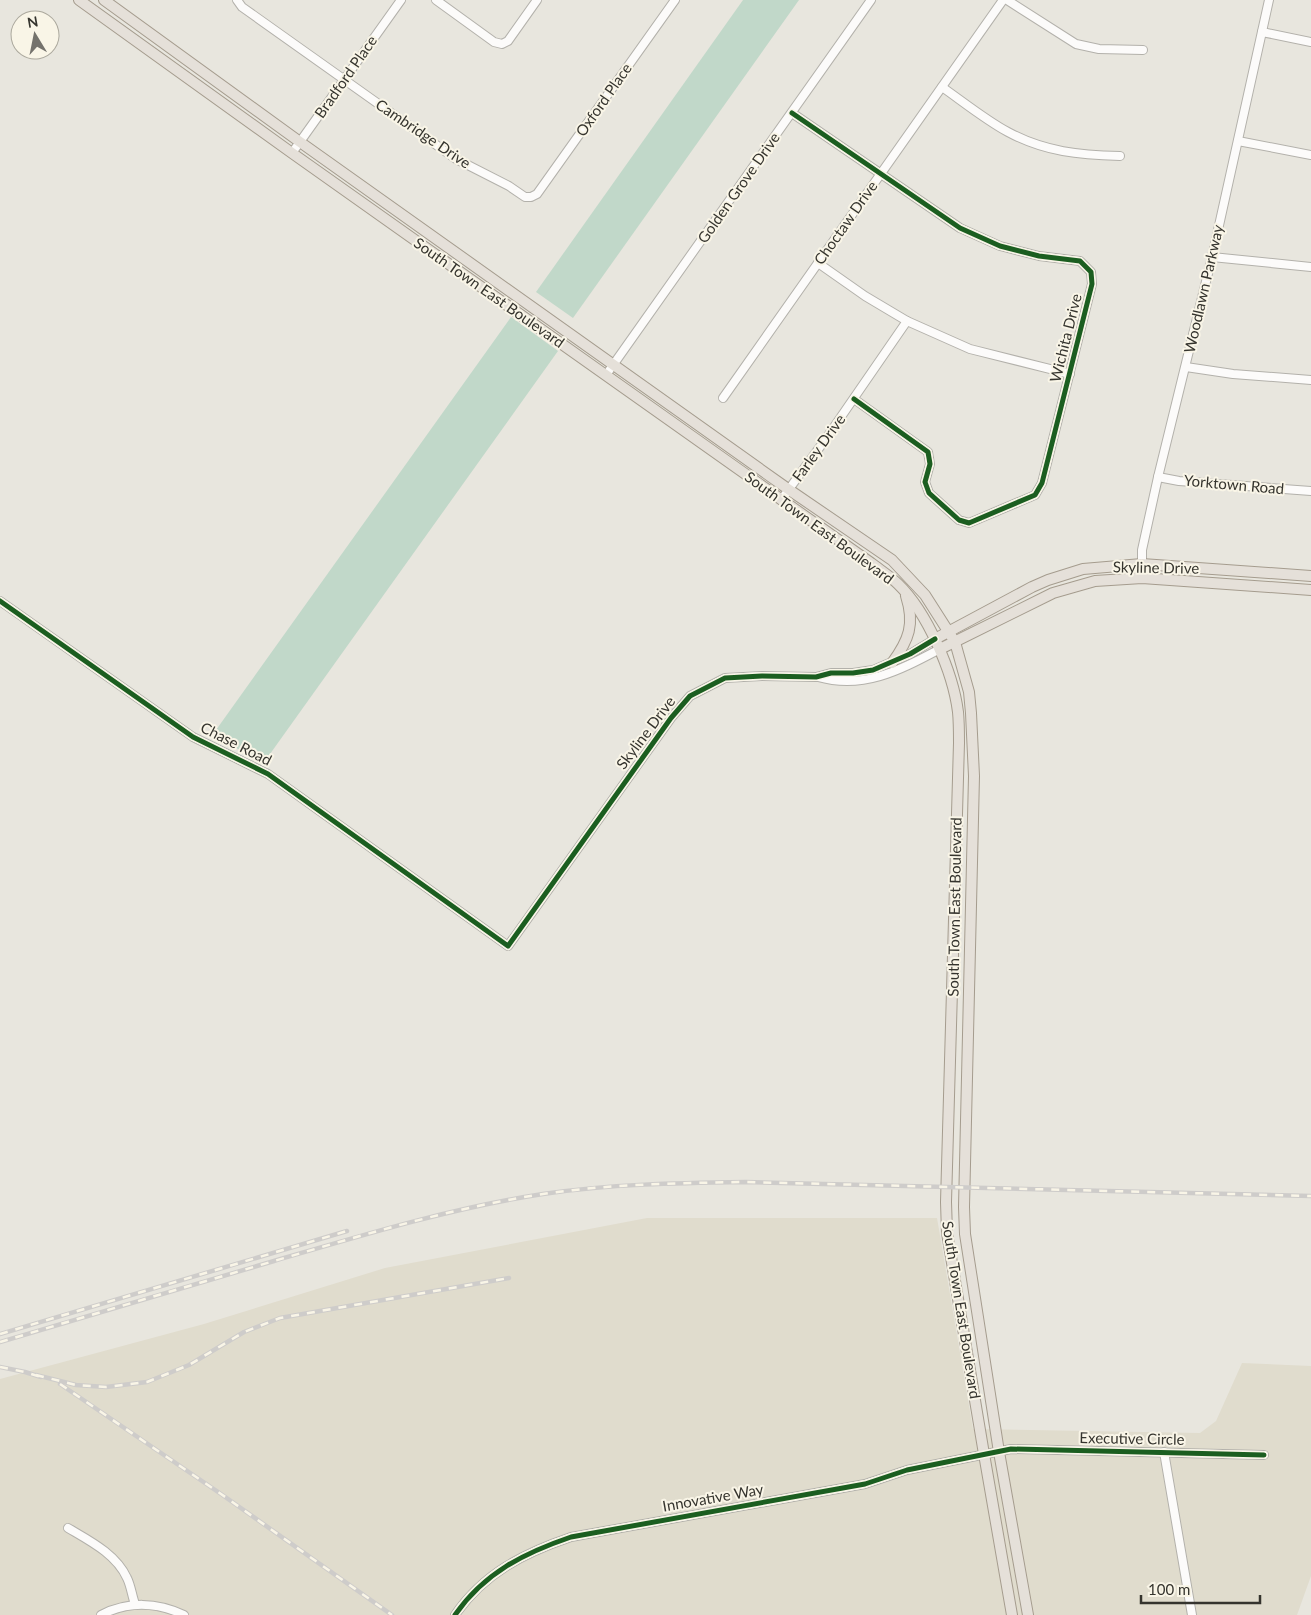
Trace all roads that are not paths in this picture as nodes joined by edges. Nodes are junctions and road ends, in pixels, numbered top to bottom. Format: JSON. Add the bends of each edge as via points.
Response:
{"nodes":[{"id":1,"x":79,"y":0,"type":"edge"},
{"id":2,"x":104,"y":0,"type":"edge"},
{"id":3,"x":237,"y":0,"type":"edge"},
{"id":4,"x":401,"y":0,"type":"edge"},
{"id":5,"x":436,"y":0,"type":"edge"},
{"id":6,"x":537,"y":0,"type":"edge"},
{"id":7,"x":674,"y":0,"type":"edge"},
{"id":8,"x":871,"y":0,"type":"edge"},
{"id":9,"x":1003,"y":0,"type":"edge"},
{"id":10,"x":1007,"y":0,"type":"edge"},
{"id":11,"x":1269,"y":0,"type":"edge"},
{"id":12,"x":1262,"y":32,"type":"junction"},
{"id":13,"x":1311,"y":42,"type":"edge"},
{"id":14,"x":1143,"y":50,"type":"dead end"},
{"id":15,"x":345,"y":80,"type":"junction"},
{"id":16,"x":942,"y":87,"type":"junction"},
{"id":17,"x":792,"y":113,"type":"junction"},
{"id":18,"x":1238,"y":141,"type":"junction"},
{"id":19,"x":300,"y":142,"type":"junction"},
{"id":20,"x":292,"y":153,"type":"junction"},
{"id":21,"x":1311,"y":155,"type":"edge"},
{"id":22,"x":1120,"y":156,"type":"dead end"},
{"id":23,"x":880,"y":174,"type":"junction"},
{"id":24,"x":531,"y":198,"type":"joint"},
{"id":25,"x":1212,"y":257,"type":"junction"},
{"id":26,"x":818,"y":263,"type":"junction"},
{"id":27,"x":1311,"y":267,"type":"edge"},
{"id":28,"x":907,"y":321,"type":"junction"},
{"id":29,"x":614,"y":364,"type":"junction"},
{"id":30,"x":1186,"y":367,"type":"junction"},
{"id":31,"x":1070,"y":374,"type":"junction"},
{"id":32,"x":606,"y":375,"type":"junction"},
{"id":33,"x":1311,"y":380,"type":"edge"},
{"id":34,"x":723,"y":398,"type":"dead end"},
{"id":35,"x":854,"y":399,"type":"junction"},
{"id":36,"x":1158,"y":476,"type":"junction"},
{"id":37,"x":788,"y":489,"type":"junction"},
{"id":38,"x":1311,"y":491,"type":"edge"},
{"id":39,"x":781,"y":500,"type":"junction"},
{"id":40,"x":1142,"y":564,"type":"junction"},
{"id":41,"x":1311,"y":576,"type":"edge"},
{"id":42,"x":1142,"y":578,"type":"junction"},
{"id":43,"x":904,"y":590,"type":"junction"},
{"id":44,"x":1311,"y":590,"type":"edge"},
{"id":45,"x":0,"y":601,"type":"edge"},
{"id":46,"x":949,"y":632,"type":"junction"},
{"id":47,"x":935,"y":639,"type":"junction"},
{"id":48,"x":955,"y":642,"type":"junction"},
{"id":49,"x":940,"y":649,"type":"junction"},
{"id":50,"x":892,"y":663,"type":"junction"},
{"id":51,"x":816,"y":677,"type":"junction"},
{"id":52,"x":508,"y":946,"type":"joint"},
{"id":53,"x":980,"y":1330,"type":"junction"},
{"id":54,"x":964,"y":1334,"type":"junction"},
{"id":55,"x":999,"y":1452,"type":"junction"},
{"id":56,"x":1164,"y":1452,"type":"junction"},
{"id":57,"x":984,"y":1454,"type":"junction"},
{"id":58,"x":1264,"y":1455,"type":"dead end"},
{"id":59,"x":68,"y":1528,"type":"dead end"},
{"id":60,"x":135,"y":1604,"type":"junction"},
{"id":61,"x":101,"y":1615,"type":"edge"},
{"id":62,"x":184,"y":1615,"type":"edge"},
{"id":63,"x":455,"y":1615,"type":"edge"},
{"id":64,"x":1012,"y":1615,"type":"edge"},
{"id":65,"x":1028,"y":1615,"type":"edge"},
{"id":66,"x":1192,"y":1615,"type":"edge"}],
"edges":[{"from":1,"to":20,"type":"main road","name":"South Town East Boulevard"},
{"from":2,"to":19,"type":"main road","name":"South Town East Boulevard"},
{"from":3,"to":15,"type":"street","name":"Cambridge Drive","via":[[242,7]]},
{"from":4,"to":15,"type":"street","name":"Bradford Place"},
{"from":5,"to":6,"type":"street","via":[[494,42],[502,44],[508,41]]},
{"from":7,"to":24,"type":"street","name":"Oxford Place","via":[[537,194]]},
{"from":8,"to":17,"type":"street","name":"Golden Grove Drive"},
{"from":9,"to":16,"type":"street","name":"Choctaw Drive"},
{"from":10,"to":14,"type":"street","via":[[1076,44],[1100,49]]},
{"from":11,"to":12,"type":"street","name":"Woodlawn Parkway"},
{"from":12,"to":13,"type":"street"},
{"from":12,"to":18,"type":"street","name":"Woodlawn Parkway"},
{"from":15,"to":19,"type":"street","name":"Bradford Place"},
{"from":15,"to":24,"type":"street","name":"Cambridge Drive","via":[[456,159]]},
{"from":16,"to":22,"type":"street","via":[[1008,132],[1054,150],[1080,155]]},
{"from":16,"to":23,"type":"street","name":"Choctaw Drive"},
{"from":17,"to":23,"type":"street","name":"Wichita Drive"},
{"from":17,"to":29,"type":"street","name":"Golden Grove Drive"},
{"from":18,"to":21,"type":"street"},
{"from":18,"to":25,"type":"street","name":"Woodlawn Parkway"},
{"from":19,"to":20,"type":"street","name":"Bradford Place"},
{"from":19,"to":29,"type":"main road","name":"South Town East Boulevard"},
{"from":20,"to":32,"type":"main road","name":"South Town East Boulevard"},
{"from":23,"to":26,"type":"street","name":"Choctaw Drive"},
{"from":23,"to":31,"type":"street","name":"Wichita Drive","via":[[968,231],[1000,246],[1039,256],[1080,261],[1091,272],[1092,284]]},
{"from":25,"to":27,"type":"street"},
{"from":25,"to":30,"type":"street","name":"Woodlawn Parkway"},
{"from":26,"to":28,"type":"street"},
{"from":26,"to":34,"type":"street","name":"Choctaw Drive"},
{"from":28,"to":31,"type":"street","via":[[970,349]]},
{"from":28,"to":35,"type":"street","name":"Farley Drive"},
{"from":29,"to":32,"type":"street","name":"Golden Grove Drive"},
{"from":29,"to":37,"type":"main road","name":"South Town East Boulevard"},
{"from":30,"to":33,"type":"street"},
{"from":30,"to":36,"type":"street","name":"Woodlawn Parkway"},
{"from":31,"to":35,"type":"street","name":"Wichita Drive","via":[[1042,483],[1035,495],[970,523],[958,520],[929,493],[925,482],[930,464],[928,452]]},
{"from":32,"to":39,"type":"main road","name":"South Town East Boulevard"},
{"from":35,"to":37,"type":"street","name":"Farley Drive"},
{"from":36,"to":38,"type":"street","name":"Yorktown Road","via":[[1180,481]]},
{"from":36,"to":40,"type":"street","name":"Woodlawn Parkway","via":[[1142,550]]},
{"from":37,"to":39,"type":"street","name":"Farley Drive"},
{"from":37,"to":46,"type":"main road","name":"South Town East Boulevard","via":[[892,560],[926,595]]},
{"from":39,"to":43,"type":"main road","name":"South Town East Boulevard"},
{"from":40,"to":41,"type":"main road","name":"Skyline Drive"},
{"from":40,"to":42,"type":"street","name":"Woodlawn Parkway"},
{"from":40,"to":46,"type":"main road","name":"Skyline Drive","via":[[1083,569],[1062,575],[1032,587]]},
{"from":42,"to":44,"type":"main road","name":"Skyline Drive"},
{"from":42,"to":48,"type":"main road","name":"Skyline Drive","via":[[1094,581],[1053,593]]},
{"from":43,"to":47,"type":"main road","name":"South Town East Boulevard"},
{"from":43,"to":50,"type":"main road","via":[[911,619],[902,650]]},
{"from":45,"to":52,"type":"street","name":"Chase Road","via":[[193,737],[268,774]]},
{"from":46,"to":47,"type":"main road","name":"Skyline Drive"},
{"from":46,"to":48,"type":"main road","name":"South Town East Boulevard"},
{"from":47,"to":49,"type":"main road","name":"South Town East Boulevard"},
{"from":47,"to":50,"type":"street","name":"Skyline Drive"},
{"from":48,"to":49,"type":"main road","name":"Skyline Drive"},
{"from":48,"to":53,"type":"main road","name":"South Town East Boulevard","via":[[971,713],[974,776],[964,1207]]},
{"from":49,"to":51,"type":"street","name":"Skyline Drive","via":[[885,676],[859,681],[832,681]]},
{"from":49,"to":54,"type":"main road","name":"South Town East Boulevard","via":[[958,712],[946,1202]]},
{"from":50,"to":51,"type":"street","name":"Skyline Drive","via":[[872,670]]},
{"from":51,"to":52,"type":"street","name":"Skyline Drive","via":[[725,678],[690,696]]},
{"from":53,"to":54,"type":"main road"},
{"from":53,"to":55,"type":"main road","name":"South Town East Boulevard"},
{"from":54,"to":57,"type":"main road","name":"South Town East Boulevard"},
{"from":55,"to":56,"type":"street","name":"Executive Circle"},
{"from":55,"to":57,"type":"street","name":"Innovative Way"},
{"from":55,"to":65,"type":"main road","name":"South Town East Boulevard"},
{"from":56,"to":58,"type":"street","name":"Executive Circle"},
{"from":56,"to":66,"type":"street"},
{"from":57,"to":63,"type":"street","name":"Innovative Way","via":[[907,1470],[865,1484],[571,1537],[538,1548],[500,1570]]},
{"from":57,"to":64,"type":"main road","name":"South Town East Boulevard"},
{"from":59,"to":60,"type":"street","via":[[119,1564],[128,1579]]},
{"from":60,"to":61,"type":"street"},
{"from":60,"to":62,"type":"street","via":[[169,1608]]}]}
